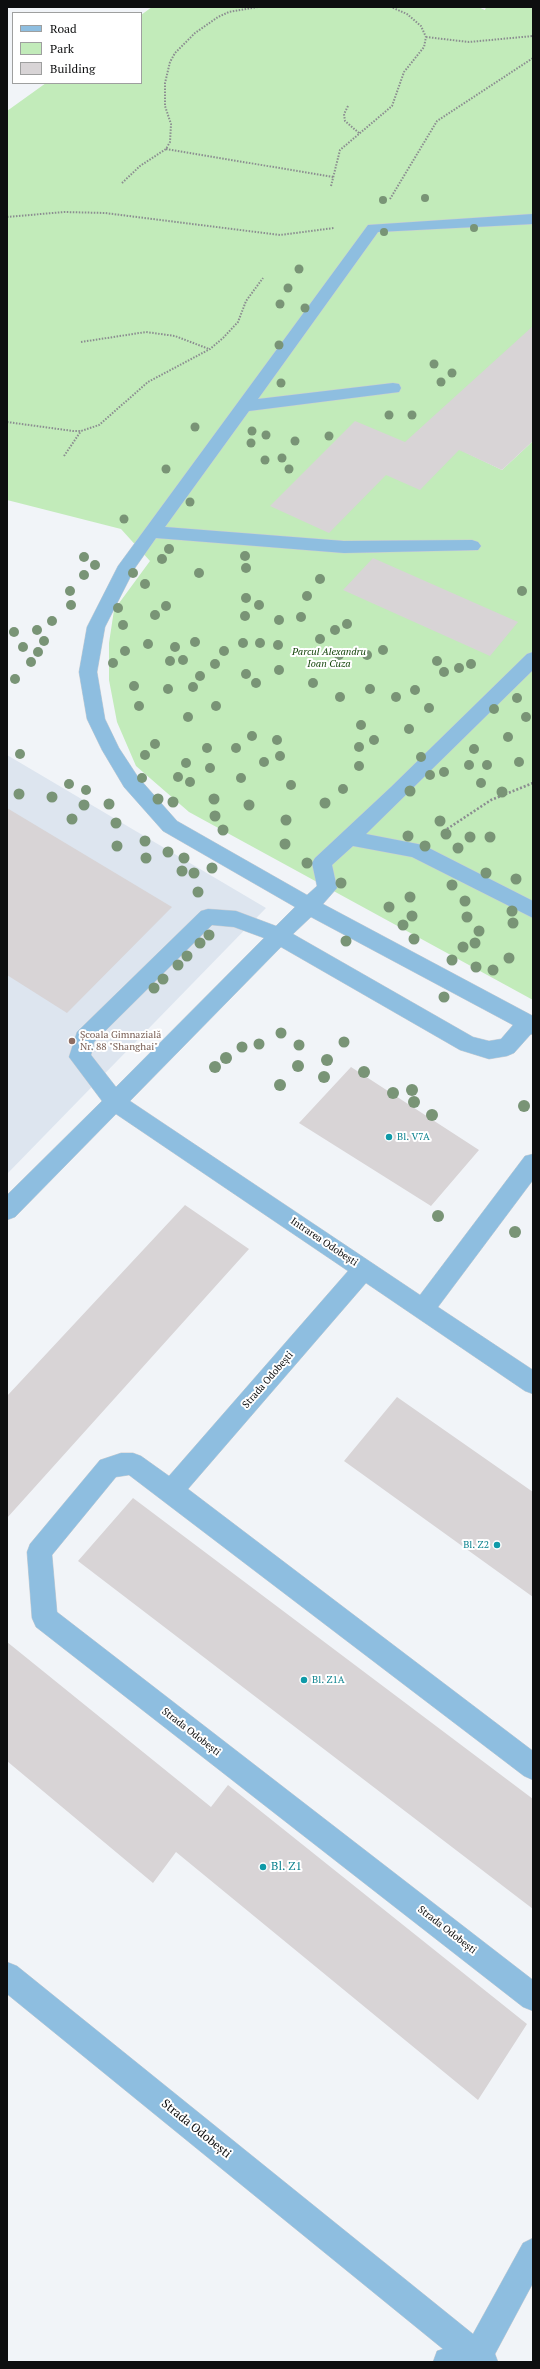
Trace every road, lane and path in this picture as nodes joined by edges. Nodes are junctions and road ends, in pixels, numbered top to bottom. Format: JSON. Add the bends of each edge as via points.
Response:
{"nodes":[{"id":1,"x":258,"y":7,"type":"edge"},
{"id":2,"x":391,"y":7,"type":"edge"},
{"id":3,"x":533,"y":36,"type":"edge"},
{"id":4,"x":426,"y":37,"type":"junction"},
{"id":5,"x":533,"y":58,"type":"edge"},
{"id":6,"x":348,"y":106,"type":"dead end"},
{"id":7,"x":360,"y":132,"type":"junction"},
{"id":8,"x":166,"y":149,"type":"junction"},
{"id":9,"x":333,"y":177,"type":"junction"},
{"id":10,"x":122,"y":183,"type":"dead end"},
{"id":11,"x":331,"y":186,"type":"dead end"},
{"id":12,"x":7,"y":217,"type":"edge"},
{"id":13,"x":533,"y":219,"type":"edge"},
{"id":14,"x":336,"y":228,"type":"dead end"},
{"id":15,"x":373,"y":228,"type":"junction"},
{"id":16,"x":263,"y":278,"type":"dead end"},
{"id":17,"x":81,"y":342,"type":"dead end"},
{"id":18,"x":210,"y":349,"type":"junction"},
{"id":19,"x":393,"y":388,"type":"dead end"},
{"id":20,"x":244,"y":406,"type":"junction"},
{"id":21,"x":7,"y":422,"type":"edge"},
{"id":22,"x":81,"y":431,"type":"junction"},
{"id":23,"x":64,"y":456,"type":"dead end"},
{"id":24,"x":151,"y":532,"type":"junction"},
{"id":25,"x":472,"y":546,"type":"dead end"},
{"id":26,"x":533,"y":659,"type":"edge"},
{"id":27,"x":533,"y":783,"type":"edge"},
{"id":28,"x":349,"y":838,"type":"junction"},
{"id":29,"x":416,"y":850,"type":"junction"},
{"id":30,"x":309,"y":906,"type":"junction"},
{"id":31,"x":533,"y":910,"type":"edge"},
{"id":32,"x":279,"y":936,"type":"junction"},
{"id":33,"x":530,"y":1024,"type":"edge"},
{"id":34,"x":115,"y":1102,"type":"junction"},
{"id":35,"x":533,"y":1163,"type":"edge"},
{"id":36,"x":7,"y":1210,"type":"edge"},
{"id":37,"x":364,"y":1269,"type":"junction"},
{"id":38,"x":423,"y":1309,"type":"junction"},
{"id":39,"x":533,"y":1383,"type":"edge"},
{"id":40,"x":171,"y":1491,"type":"junction"},
{"id":41,"x":533,"y":1767,"type":"edge"},
{"id":42,"x":7,"y":1976,"type":"edge"},
{"id":43,"x":533,"y":1997,"type":"edge"},
{"id":44,"x":533,"y":2253,"type":"edge"},
{"id":45,"x":480,"y":2360,"type":"edge"},
{"id":46,"x":448,"y":2362,"type":"edge"}],
"edges":[{"from":1,"to":8,"type":"path","via":[[229,12],[218,17],[194,32],[175,53],[165,83],[165,106],[172,132]]},
{"from":2,"to":4,"type":"path","via":[[415,20]]},
{"from":3,"to":4,"type":"path","via":[[469,42]]},
{"from":4,"to":7,"type":"path","via":[[420,55],[404,72],[392,106]]},
{"from":5,"to":15,"type":"path","via":[[437,121]]},
{"from":6,"to":7,"type":"path","via":[[345,110],[345,121]]},
{"from":7,"to":9,"type":"path","via":[[340,150]]},
{"from":8,"to":9,"type":"path"},
{"from":8,"to":10,"type":"path","via":[[140,166]]},
{"from":9,"to":11,"type":"path"},
{"from":12,"to":14,"type":"path","via":[[64,212],[105,213],[280,235]]},
{"from":13,"to":15,"type":"street"},
{"from":15,"to":20,"type":"street"},
{"from":16,"to":18,"type":"path","via":[[246,301],[238,322]]},
{"from":17,"to":18,"type":"path","via":[[146,332],[175,336]]},
{"from":18,"to":22,"type":"path","via":[[148,382],[99,425]]},
{"from":19,"to":20,"type":"street"},
{"from":20,"to":24,"type":"street"},
{"from":21,"to":22,"type":"path"},
{"from":22,"to":23,"type":"path"},
{"from":24,"to":25,"type":"street","via":[[344,547]]},
{"from":24,"to":30,"type":"street","via":[[127,566],[96,627],[88,672],[96,719],[131,782],[170,826]]},
{"from":26,"to":28,"type":"street"},
{"from":27,"to":29,"type":"path","via":[[491,800]]},
{"from":28,"to":29,"type":"street"},
{"from":28,"to":30,"type":"street","via":[[322,863],[326,888]]},
{"from":29,"to":31,"type":"street"},
{"from":30,"to":32,"type":"street"},
{"from":30,"to":33,"type":"street"},
{"from":32,"to":33,"type":"street","name":"Intrarea Odobești","via":[[467,1044],[489,1050],[507,1047]]},
{"from":32,"to":34,"type":"street"},
{"from":32,"to":34,"type":"street","name":"Intrarea Odobești","via":[[236,919],[208,917],[84,1038],[80,1057]]},
{"from":34,"to":36,"type":"street"},
{"from":34,"to":37,"type":"street","name":"Intrarea Odobești"},
{"from":35,"to":38,"type":"street"},
{"from":37,"to":38,"type":"street","name":"Intrarea Odobești"},
{"from":37,"to":40,"type":"street","name":"Strada Odobești"},
{"from":38,"to":39,"type":"street","name":"Intrarea Odobești"},
{"from":40,"to":41,"type":"street","name":"Strada Odobești"},
{"from":40,"to":43,"type":"street","name":"Strada Odobești","via":[[133,1464],[108,1468],[39,1552],[45,1618]]},
{"from":42,"to":45,"type":"street","name":"Strada Odobești"},
{"from":44,"to":45,"type":"street"},
{"from":45,"to":46,"type":"street"}]}
